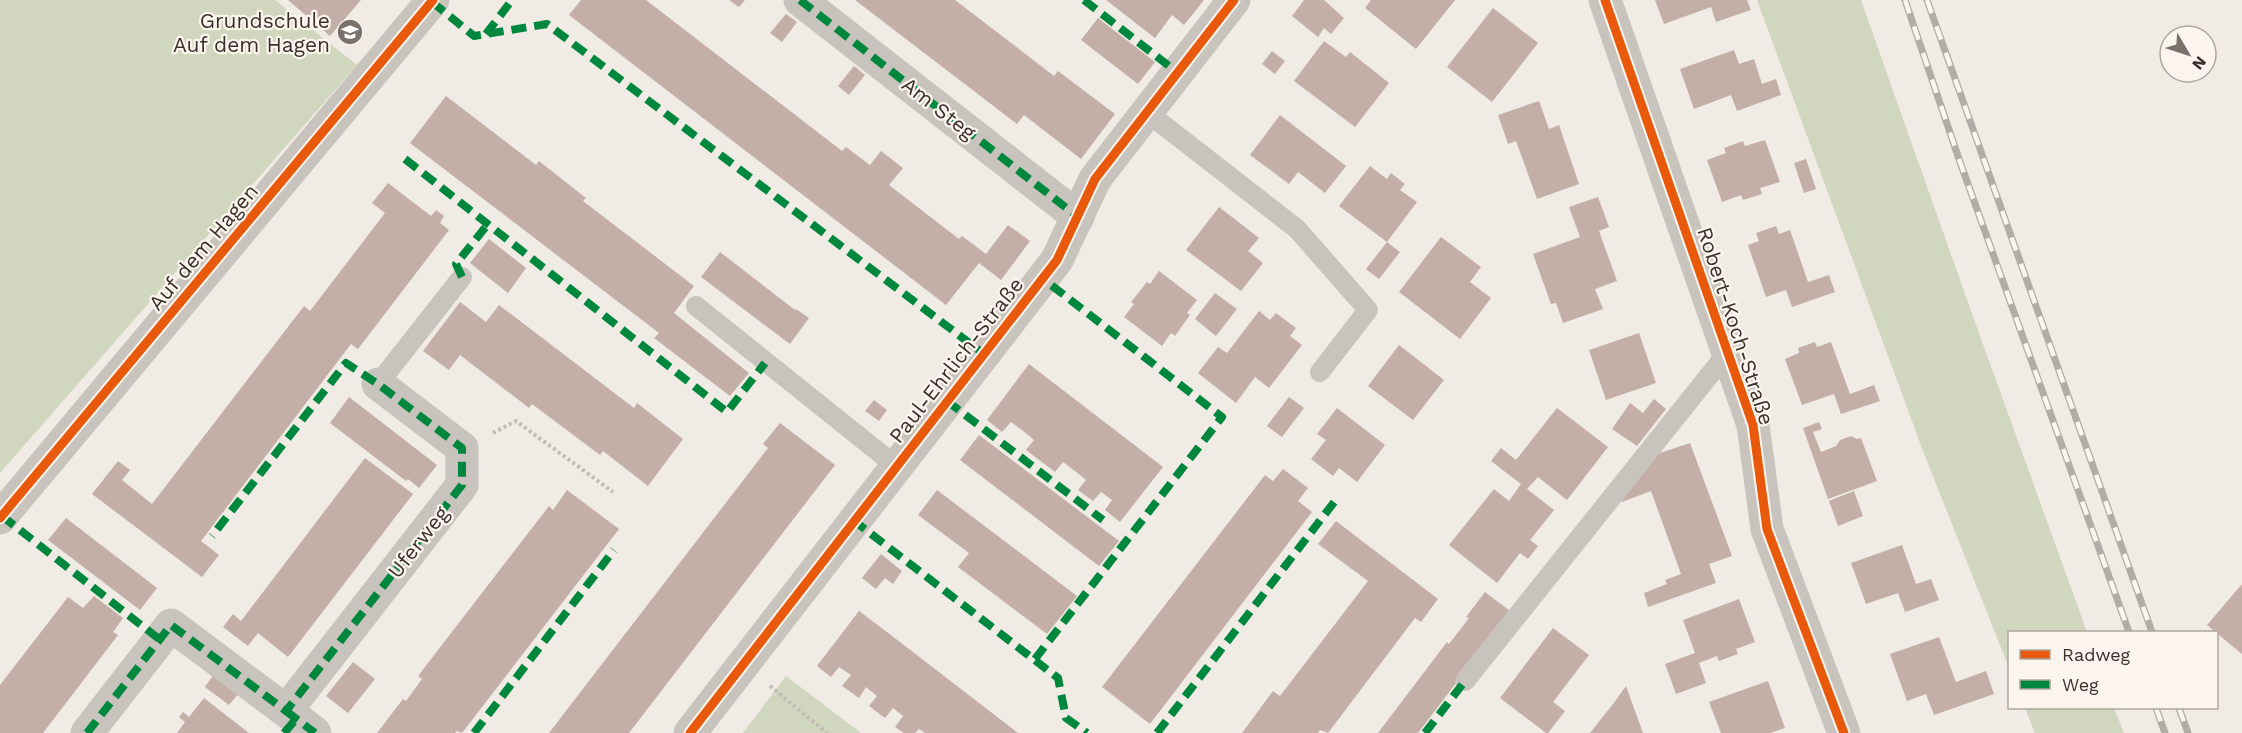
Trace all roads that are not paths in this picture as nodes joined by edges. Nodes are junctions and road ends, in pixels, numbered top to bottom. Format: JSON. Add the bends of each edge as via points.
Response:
{"nodes":[{"id":1,"x":433,"y":0,"type":"edge"},
{"id":2,"x":800,"y":0,"type":"edge"},
{"id":3,"x":1234,"y":0,"type":"edge"},
{"id":4,"x":1605,"y":0,"type":"edge"},
{"id":5,"x":1148,"y":112,"type":"junction"},
{"id":6,"x":1078,"y":217,"type":"junction"},
{"id":7,"x":462,"y":277,"type":"dead end"},
{"id":8,"x":696,"y":306,"type":"dead end"},
{"id":9,"x":1728,"y":352,"type":"junction"},
{"id":10,"x":1320,"y":372,"type":"dead end"},
{"id":11,"x":378,"y":384,"type":"joint"},
{"id":12,"x":896,"y":466,"type":"junction"},
{"id":13,"x":0,"y":518,"type":"edge"},
{"id":14,"x":1465,"y":681,"type":"dead end"},
{"id":15,"x":286,"y":711,"type":"junction"},
{"id":16,"x":87,"y":733,"type":"edge"},
{"id":17,"x":315,"y":733,"type":"edge"},
{"id":18,"x":690,"y":733,"type":"edge"},
{"id":19,"x":1844,"y":733,"type":"edge"}],
"edges":[{"from":1,"to":13,"type":"street","name":"Auf dem Hagen"},
{"from":2,"to":6,"type":"street","name":"Am Steg"},
{"from":3,"to":5,"type":"street","name":"Paul-Ehrlich-Straße"},
{"from":4,"to":9,"type":"street","name":"Robert-Koch-Straße"},
{"from":5,"to":6,"type":"street","name":"Paul-Ehrlich-Straße","via":[[1095,179]]},
{"from":5,"to":10,"type":"lane","via":[[1297,229],[1368,310]]},
{"from":6,"to":12,"type":"street","name":"Paul-Ehrlich-Straße","via":[[1057,260]]},
{"from":7,"to":11,"type":"lane"},
{"from":8,"to":12,"type":"lane"},
{"from":9,"to":14,"type":"lane"},
{"from":9,"to":19,"type":"street","name":"Robert-Koch-Straße","via":[[1753,425],[1767,529]]},
{"from":11,"to":15,"type":"street","name":"Uferweg","via":[[462,448],[462,485]]},
{"from":12,"to":18,"type":"street","name":"Paul-Ehrlich-Straße"},
{"from":15,"to":16,"type":"street","via":[[171,625]]},
{"from":15,"to":17,"type":"street"}]}
